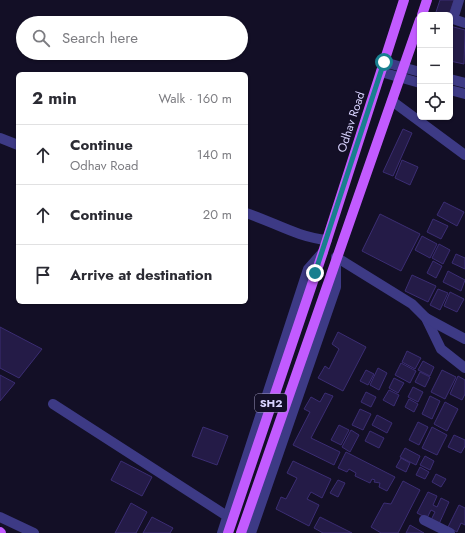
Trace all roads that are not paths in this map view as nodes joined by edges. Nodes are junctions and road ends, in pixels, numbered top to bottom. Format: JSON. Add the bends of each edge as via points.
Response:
{"nodes":[{"id":1,"x":404,"y":0,"type":"edge"},
{"id":2,"x":427,"y":0,"type":"edge"},
{"id":3,"x":459,"y":0,"type":"edge"},
{"id":4,"x":423,"y":12,"type":"edge"},
{"id":5,"x":465,"y":23,"type":"edge"},
{"id":6,"x":417,"y":29,"type":"edge"},
{"id":7,"x":384,"y":62,"type":"junction"},
{"id":8,"x":404,"y":68,"type":"junction"},
{"id":9,"x":417,"y":71,"type":"edge"},
{"id":10,"x":380,"y":72,"type":"junction"},
{"id":11,"x":400,"y":78,"type":"junction"},
{"id":12,"x":453,"y":80,"type":"edge"},
{"id":13,"x":417,"y":82,"type":"edge"},
{"id":14,"x":465,"y":83,"type":"edge"},
{"id":15,"x":453,"y":91,"type":"edge"},
{"id":16,"x":465,"y":94,"type":"edge"},
{"id":17,"x":392,"y":101,"type":"junction"},
{"id":18,"x":0,"y":138,"type":"edge"},
{"id":19,"x":16,"y":144,"type":"edge"},
{"id":20,"x":465,"y":155,"type":"edge"},
{"id":21,"x":248,"y":214,"type":"edge"},
{"id":22,"x":326,"y":240,"type":"junction"},
{"id":23,"x":322,"y":252,"type":"junction"},
{"id":24,"x":336,"y":257,"type":"junction"},
{"id":25,"x":426,"y":318,"type":"junction"},
{"id":26,"x":465,"y":339,"type":"edge"},
{"id":27,"x":464,"y":365,"type":"edge"},
{"id":28,"x":53,"y":404,"type":"dead end"},
{"id":29,"x":227,"y":516,"type":"junction"},
{"id":30,"x":0,"y":517,"type":"edge"},
{"id":31,"x":424,"y":520,"type":"dead end"},
{"id":32,"x":254,"y":532,"type":"edge"},
{"id":33,"x":446,"y":532,"type":"edge"},
{"id":34,"x":34,"y":533,"type":"edge"},
{"id":35,"x":222,"y":533,"type":"edge"},
{"id":36,"x":228,"y":533,"type":"edge"},
{"id":37,"x":241,"y":533,"type":"edge"}],
"edges":[{"from":1,"to":7,"type":"main road","name":"Odhav Road","number":"SH2"},
{"from":2,"to":4,"type":"main road"},
{"from":3,"to":5,"type":"street","via":[[453,19]]},
{"from":6,"to":8,"type":"main road","number":"SH2"},
{"from":7,"to":8,"type":"street"},
{"from":7,"to":10,"type":"main road","name":"Odhav Road","number":"SH2"},
{"from":8,"to":9,"type":"street"},
{"from":8,"to":11,"type":"main road","number":"SH2"},
{"from":10,"to":11,"type":"street"},
{"from":10,"to":22,"type":"main road","name":"Odhav Road","number":"SH2"},
{"from":11,"to":13,"type":"street"},
{"from":11,"to":17,"type":"main road","number":"SH2"},
{"from":12,"to":14,"type":"street"},
{"from":15,"to":16,"type":"street"},
{"from":17,"to":20,"type":"street"},
{"from":17,"to":24,"type":"main road","number":"SH2"},
{"from":18,"to":19,"type":"street"},
{"from":21,"to":22,"type":"street","via":[[286,230]]},
{"from":22,"to":23,"type":"main road","name":"Odhav Road","number":"SH2"},
{"from":23,"to":29,"type":"street","via":[[308,269]]},
{"from":23,"to":36,"type":"main road","number":"SH2"},
{"from":24,"to":25,"type":"street","via":[[412,304]]},
{"from":24,"to":32,"type":"street","via":[[336,287]]},
{"from":24,"to":37,"type":"main road","number":"SH2"},
{"from":25,"to":26,"type":"street"},
{"from":25,"to":27,"type":"street","via":[[441,350]]},
{"from":28,"to":29,"type":"street"},
{"from":29,"to":35,"type":"street"},
{"from":30,"to":34,"type":"street"},
{"from":31,"to":33,"type":"street"}]}
